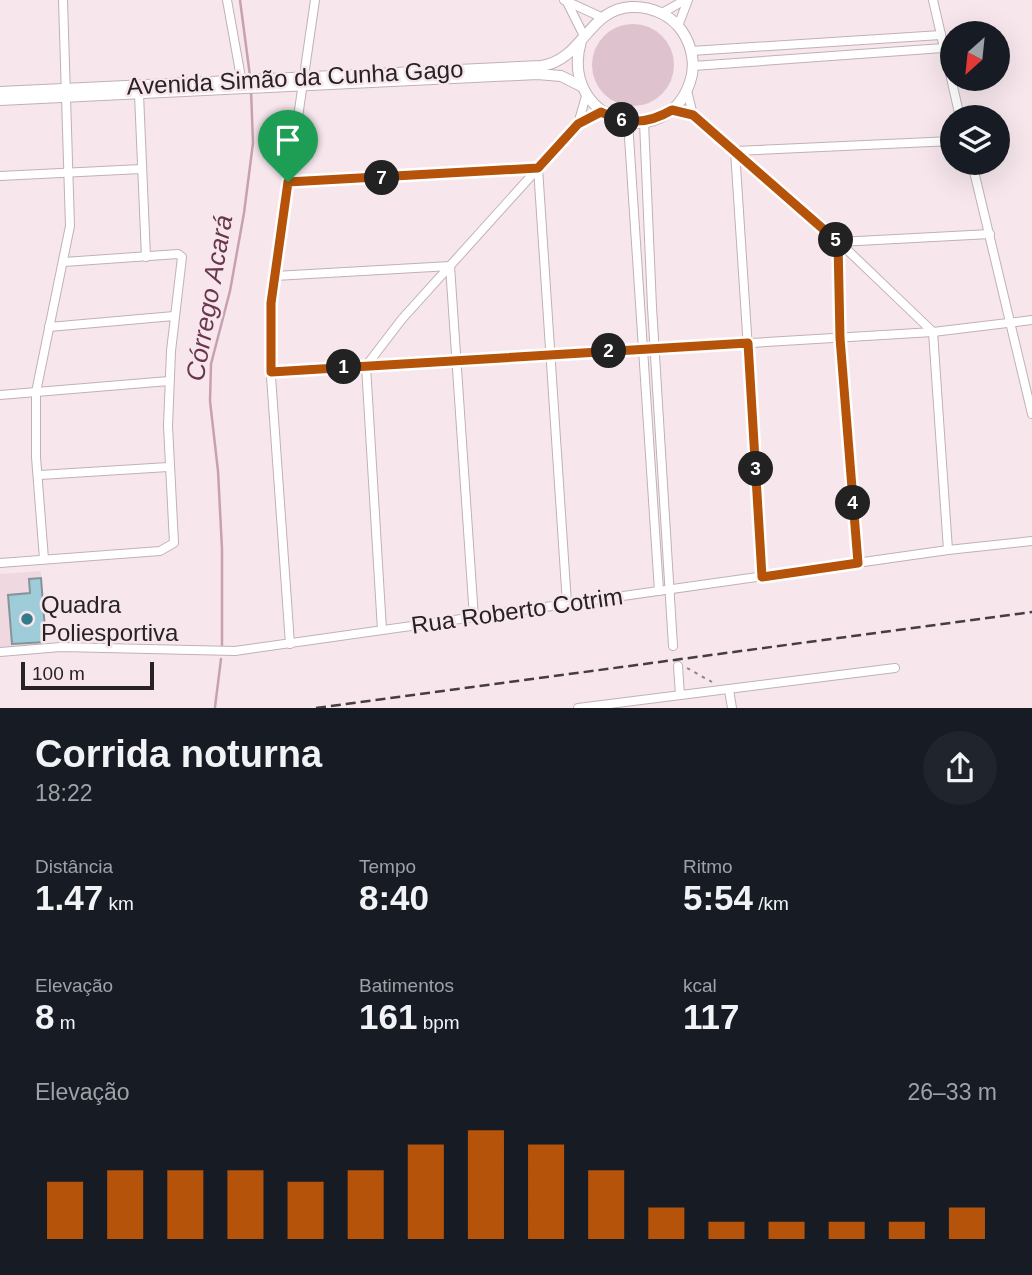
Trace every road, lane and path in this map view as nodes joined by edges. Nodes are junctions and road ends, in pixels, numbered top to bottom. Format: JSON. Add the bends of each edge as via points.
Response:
{"nodes":[{"id":1,"x":63,"y":0,"type":"edge"},
{"id":2,"x":227,"y":0,"type":"edge"},
{"id":3,"x":315,"y":0,"type":"edge"},
{"id":4,"x":686,"y":0,"type":"edge"},
{"id":5,"x":933,"y":0,"type":"edge"},
{"id":6,"x":566,"y":2,"type":"edge"},
{"id":7,"x":638,"y":3,"type":"edge"},
{"id":8,"x":617,"y":5,"type":"edge"},
{"id":9,"x":662,"y":13,"type":"junction"},
{"id":10,"x":601,"y":17,"type":"junction"},
{"id":11,"x":678,"y":26,"type":"junction"},
{"id":12,"x":940,"y":31,"type":"edge"},
{"id":13,"x":940,"y":35,"type":"edge"},
{"id":14,"x":582,"y":39,"type":"junction"},
{"id":15,"x":738,"y":47,"type":"junction"},
{"id":16,"x":940,"y":48,"type":"edge"},
{"id":17,"x":691,"y":51,"type":"junction"},
{"id":18,"x":740,"y":63,"type":"junction"},
{"id":19,"x":693,"y":66,"type":"junction"},
{"id":20,"x":542,"y":70,"type":"junction"},
{"id":21,"x":303,"y":82,"type":"junction"},
{"id":22,"x":243,"y":84,"type":"junction"},
{"id":23,"x":584,"y":91,"type":"junction"},
{"id":24,"x":687,"y":91,"type":"junction"},
{"id":25,"x":0,"y":92,"type":"edge"},
{"id":26,"x":68,"y":93,"type":"junction"},
{"id":27,"x":139,"y":93,"type":"junction"},
{"id":28,"x":0,"y":100,"type":"edge"},
{"id":29,"x":672,"y":110,"type":"junction"},
{"id":30,"x":601,"y":112,"type":"junction"},
{"id":31,"x":693,"y":115,"type":"junction"},
{"id":32,"x":628,"y":122,"type":"junction"},
{"id":33,"x":644,"y":122,"type":"junction"},
{"id":34,"x":578,"y":124,"type":"junction"},
{"id":35,"x":940,"y":142,"type":"edge"},
{"id":36,"x":735,"y":151,"type":"junction"},
{"id":37,"x":538,"y":168,"type":"junction"},
{"id":38,"x":141,"y":169,"type":"junction"},
{"id":39,"x":69,"y":174,"type":"junction"},
{"id":40,"x":975,"y":175,"type":"edge"},
{"id":41,"x":0,"y":176,"type":"edge"},
{"id":42,"x":288,"y":182,"type":"junction"},
{"id":43,"x":990,"y":234,"type":"junction"},
{"id":44,"x":838,"y":242,"type":"junction"},
{"id":45,"x":146,"y":257,"type":"junction"},
{"id":46,"x":64,"y":262,"type":"junction"},
{"id":47,"x":450,"y":266,"type":"junction"},
{"id":48,"x":275,"y":276,"type":"junction"},
{"id":49,"x":174,"y":316,"type":"junction"},
{"id":50,"x":1032,"y":320,"type":"edge"},
{"id":51,"x":1010,"y":323,"type":"junction"},
{"id":52,"x":49,"y":327,"type":"junction"},
{"id":53,"x":933,"y":332,"type":"junction"},
{"id":54,"x":840,"y":338,"type":"junction"},
{"id":55,"x":748,"y":343,"type":"junction"},
{"id":56,"x":644,"y":348,"type":"junction"},
{"id":57,"x":655,"y":348,"type":"junction"},
{"id":58,"x":550,"y":355,"type":"junction"},
{"id":59,"x":458,"y":361,"type":"junction"},
{"id":60,"x":366,"y":366,"type":"junction"},
{"id":61,"x":271,"y":372,"type":"junction"},
{"id":62,"x":169,"y":381,"type":"junction"},
{"id":63,"x":36,"y":392,"type":"junction"},
{"id":64,"x":0,"y":395,"type":"edge"},
{"id":65,"x":1032,"y":414,"type":"edge"},
{"id":66,"x":168,"y":467,"type":"junction"},
{"id":67,"x":40,"y":475,"type":"junction"},
{"id":68,"x":1032,"y":541,"type":"edge"},
{"id":69,"x":948,"y":550,"type":"junction"},
{"id":70,"x":44,"y":559,"type":"junction"},
{"id":71,"x":0,"y":563,"type":"edge"},
{"id":72,"x":858,"y":563,"type":"junction"},
{"id":73,"x":762,"y":577,"type":"junction"},
{"id":74,"x":671,"y":589,"type":"junction"},
{"id":75,"x":659,"y":590,"type":"junction"},
{"id":76,"x":567,"y":604,"type":"junction"},
{"id":77,"x":474,"y":618,"type":"junction"},
{"id":78,"x":382,"y":631,"type":"junction"},
{"id":79,"x":290,"y":644,"type":"junction"},
{"id":80,"x":673,"y":646,"type":"dead end"},
{"id":81,"x":0,"y":652,"type":"edge"},
{"id":82,"x":682,"y":666,"type":"joint"},
{"id":83,"x":895,"y":668,"type":"dead end"},
{"id":84,"x":729,"y":690,"type":"junction"},
{"id":85,"x":680,"y":695,"type":"junction"},
{"id":86,"x":578,"y":708,"type":"edge"},
{"id":87,"x":732,"y":708,"type":"edge"}],
"edges":[{"from":1,"to":26,"type":"street"},
{"from":2,"to":22,"type":"street"},
{"from":3,"to":21,"type":"street"},
{"from":4,"to":9,"type":"street"},
{"from":4,"to":11,"type":"street"},
{"from":5,"to":12,"type":"street"},
{"from":6,"to":10,"type":"street"},
{"from":6,"to":14,"type":"street"},
{"from":7,"to":8,"type":"street"},
{"from":7,"to":9,"type":"street"},
{"from":8,"to":10,"type":"street"},
{"from":9,"to":11,"type":"street"},
{"from":10,"to":14,"type":"street"},
{"from":11,"to":17,"type":"street"},
{"from":13,"to":15,"type":"street"},
{"from":14,"to":20,"type":"street","name":"Avenida Simão da Cunha Gago"},
{"from":14,"to":23,"type":"street","via":[[577,69]]},
{"from":15,"to":17,"type":"street"},
{"from":15,"to":18,"type":"street"},
{"from":16,"to":18,"type":"street"},
{"from":17,"to":19,"type":"street"},
{"from":18,"to":19,"type":"street"},
{"from":19,"to":24,"type":"street"},
{"from":20,"to":21,"type":"street","name":"Avenida Simão da Cunha Gago"},
{"from":20,"to":23,"type":"street","name":"Avenida Simão da Cunha Gago","via":[[567,78]]},
{"from":21,"to":22,"type":"street","name":"Avenida Simão da Cunha Gago"},
{"from":21,"to":42,"type":"street"},
{"from":22,"to":26,"type":"street","name":"Avenida Simão da Cunha Gago"},
{"from":22,"to":27,"type":"street","name":"Avenida Simão da Cunha Gago"},
{"from":23,"to":30,"type":"street"},
{"from":23,"to":34,"type":"street"},
{"from":24,"to":29,"type":"street"},
{"from":24,"to":31,"type":"street"},
{"from":25,"to":26,"type":"street","name":"Avenida Simão da Cunha Gago"},
{"from":26,"to":27,"type":"street","name":"Avenida Simão da Cunha Gago"},
{"from":26,"to":28,"type":"street","name":"Avenida Simão da Cunha Gago"},
{"from":26,"to":39,"type":"street"},
{"from":27,"to":38,"type":"street"},
{"from":29,"to":31,"type":"street"},
{"from":29,"to":33,"type":"street"},
{"from":30,"to":32,"type":"street"},
{"from":30,"to":34,"type":"street"},
{"from":31,"to":36,"type":"street"},
{"from":32,"to":33,"type":"street"},
{"from":32,"to":56,"type":"street"},
{"from":33,"to":57,"type":"street"},
{"from":34,"to":37,"type":"street"},
{"from":35,"to":36,"type":"street"},
{"from":36,"to":44,"type":"street"},
{"from":36,"to":55,"type":"street"},
{"from":37,"to":42,"type":"street"},
{"from":37,"to":47,"type":"street"},
{"from":37,"to":58,"type":"street"},
{"from":38,"to":39,"type":"street"},
{"from":38,"to":45,"type":"street"},
{"from":39,"to":41,"type":"street"},
{"from":39,"to":46,"type":"street"},
{"from":40,"to":43,"type":"street"},
{"from":42,"to":48,"type":"street"},
{"from":43,"to":44,"type":"street"},
{"from":43,"to":51,"type":"street"},
{"from":44,"to":53,"type":"street"},
{"from":44,"to":54,"type":"street"},
{"from":45,"to":46,"type":"street"},
{"from":45,"to":49,"type":"street","via":[[181,257]]},
{"from":46,"to":52,"type":"street"},
{"from":47,"to":48,"type":"street"},
{"from":47,"to":59,"type":"street"},
{"from":47,"to":60,"type":"street"},
{"from":48,"to":61,"type":"street"},
{"from":49,"to":52,"type":"street"},
{"from":49,"to":62,"type":"street"},
{"from":50,"to":51,"type":"street"},
{"from":51,"to":53,"type":"street"},
{"from":51,"to":65,"type":"street"},
{"from":52,"to":63,"type":"street"},
{"from":53,"to":54,"type":"street"},
{"from":53,"to":69,"type":"street"},
{"from":54,"to":55,"type":"street"},
{"from":54,"to":72,"type":"street"},
{"from":55,"to":57,"type":"street"},
{"from":55,"to":73,"type":"street"},
{"from":56,"to":57,"type":"street"},
{"from":56,"to":58,"type":"street"},
{"from":56,"to":75,"type":"street"},
{"from":57,"to":74,"type":"street"},
{"from":58,"to":59,"type":"street"},
{"from":58,"to":76,"type":"street"},
{"from":59,"to":60,"type":"street"},
{"from":59,"to":77,"type":"street"},
{"from":60,"to":61,"type":"street"},
{"from":60,"to":78,"type":"street"},
{"from":61,"to":79,"type":"street"},
{"from":62,"to":63,"type":"street"},
{"from":62,"to":66,"type":"street"},
{"from":63,"to":64,"type":"street"},
{"from":63,"to":67,"type":"street"},
{"from":66,"to":67,"type":"street"},
{"from":66,"to":70,"type":"street","via":[[175,538],[170,548]]},
{"from":67,"to":70,"type":"street"},
{"from":68,"to":69,"type":"street","name":"Rua Roberto Cotrim"},
{"from":69,"to":72,"type":"street","name":"Rua Roberto Cotrim"},
{"from":70,"to":71,"type":"street"},
{"from":72,"to":73,"type":"street","name":"Rua Roberto Cotrim"},
{"from":73,"to":74,"type":"street","name":"Rua Roberto Cotrim"},
{"from":74,"to":75,"type":"street","name":"Rua Roberto Cotrim"},
{"from":74,"to":80,"type":"street"},
{"from":75,"to":76,"type":"street","name":"Rua Roberto Cotrim"},
{"from":76,"to":77,"type":"street","name":"Rua Roberto Cotrim"},
{"from":77,"to":78,"type":"street","name":"Rua Roberto Cotrim"},
{"from":78,"to":79,"type":"street","name":"Rua Roberto Cotrim"},
{"from":79,"to":81,"type":"street","name":"Rua Roberto Cotrim","via":[[216,652],[61,647]]},
{"from":82,"to":84,"type":"path"},
{"from":82,"to":85,"type":"street"},
{"from":83,"to":84,"type":"street"},
{"from":84,"to":85,"type":"street"},
{"from":84,"to":87,"type":"street"},
{"from":85,"to":86,"type":"street"}]}
